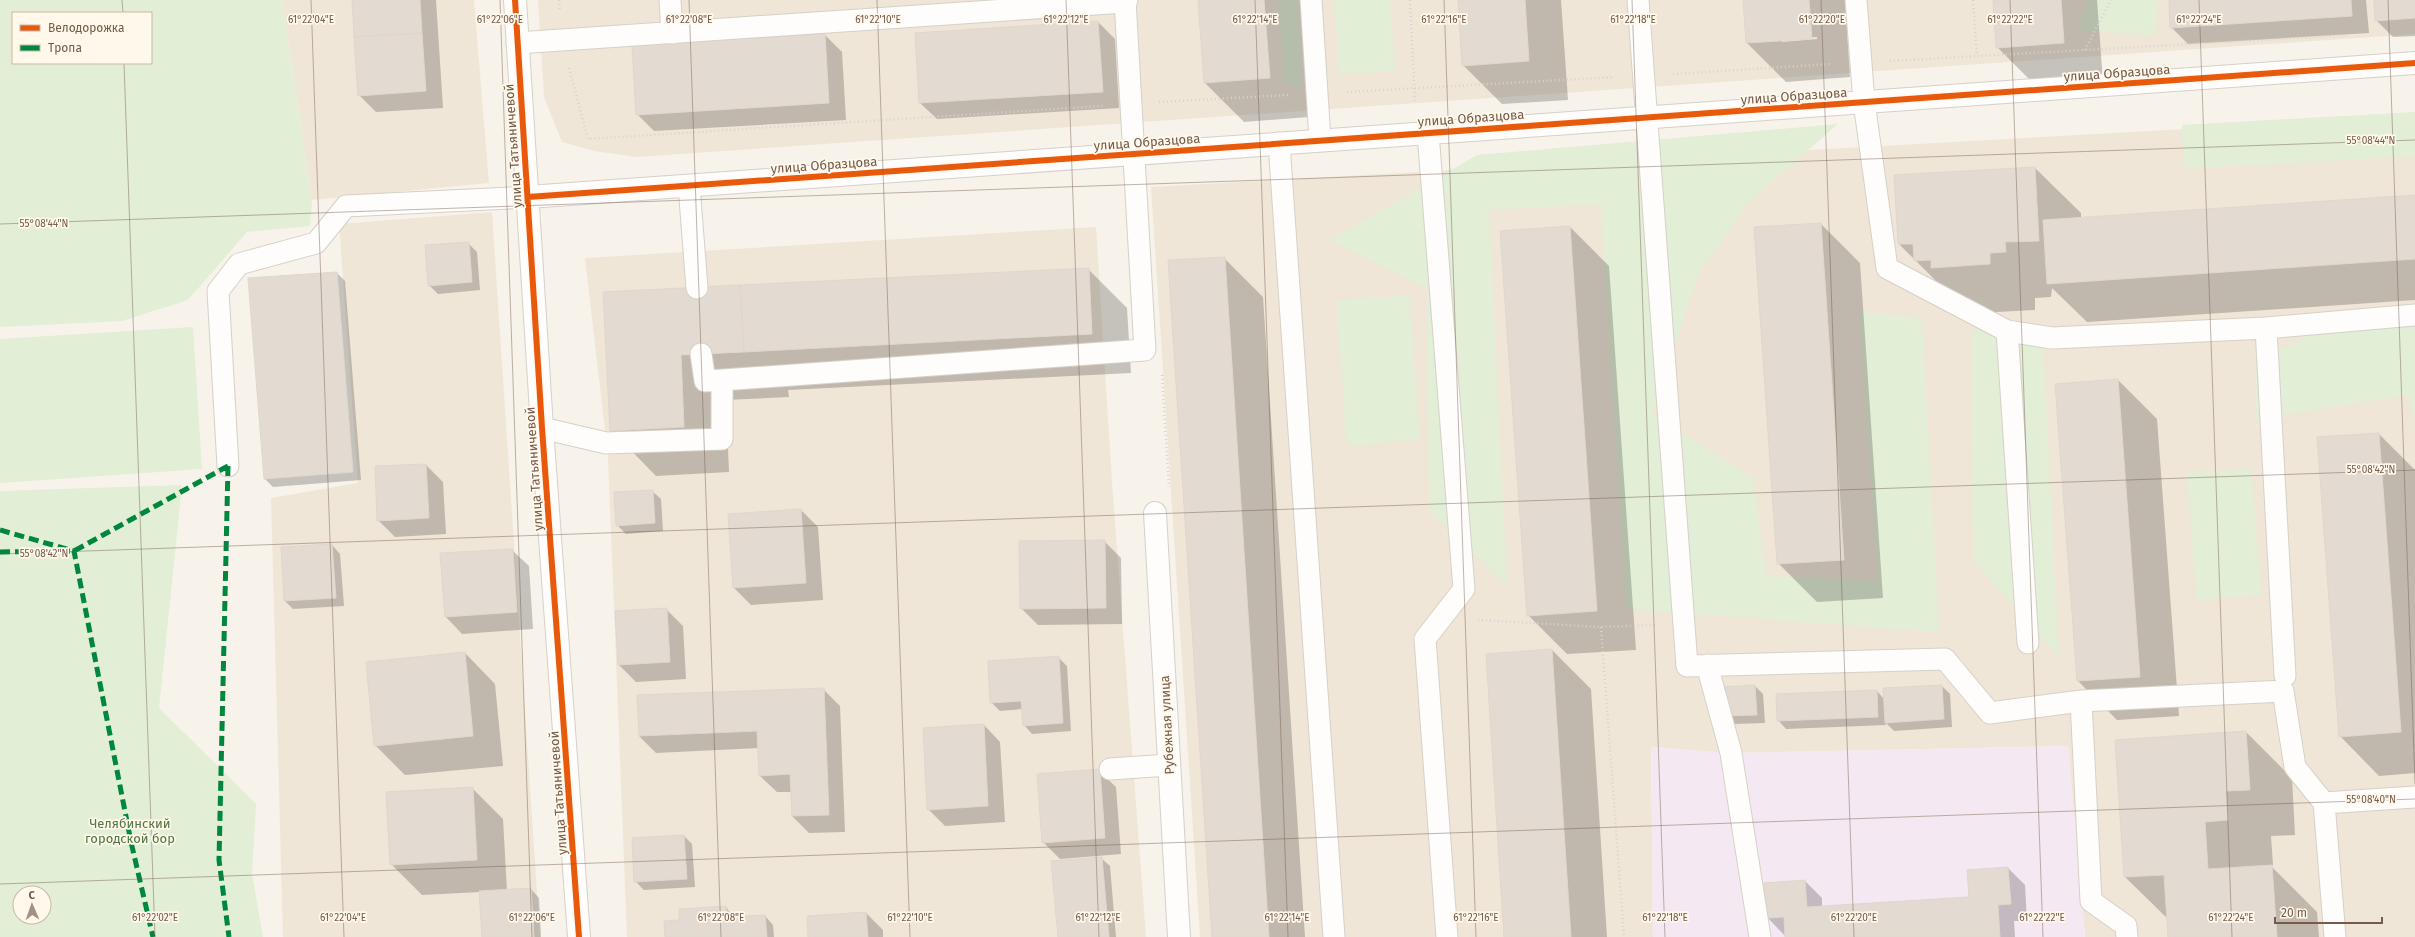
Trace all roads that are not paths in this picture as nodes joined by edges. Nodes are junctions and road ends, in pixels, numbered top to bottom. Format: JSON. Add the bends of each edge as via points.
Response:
{"nodes":[{"id":1,"x":515,"y":0,"type":"edge"},
{"id":2,"x":670,"y":0,"type":"edge"},
{"id":3,"x":1311,"y":0,"type":"edge"},
{"id":4,"x":1638,"y":0,"type":"edge"},
{"id":5,"x":1856,"y":0,"type":"edge"},
{"id":6,"x":1126,"y":1,"type":"edge"},
{"id":7,"x":672,"y":33,"type":"junction"},
{"id":8,"x":518,"y":43,"type":"junction"},
{"id":9,"x":2415,"y":63,"type":"edge"},
{"id":10,"x":1864,"y":102,"type":"junction"},
{"id":11,"x":1646,"y":117,"type":"junction"},
{"id":12,"x":1422,"y":133,"type":"junction"},
{"id":13,"x":1320,"y":140,"type":"junction"},
{"id":14,"x":1279,"y":143,"type":"junction"},
{"id":15,"x":1133,"y":154,"type":"junction"},
{"id":16,"x":689,"y":186,"type":"junction"},
{"id":17,"x":528,"y":197,"type":"junction"},
{"id":18,"x":697,"y":288,"type":"dead end"},
{"id":19,"x":2415,"y":315,"type":"edge"},
{"id":20,"x":2266,"y":328,"type":"junction"},
{"id":21,"x":2007,"y":331,"type":"junction"},
{"id":22,"x":701,"y":354,"type":"dead end"},
{"id":23,"x":722,"y":380,"type":"junction"},
{"id":24,"x":542,"y":428,"type":"junction"},
{"id":25,"x":228,"y":466,"type":"dead end"},
{"id":26,"x":1155,"y":513,"type":"dead end"},
{"id":27,"x":2028,"y":643,"type":"dead end"},
{"id":28,"x":1707,"y":665,"type":"junction"},
{"id":29,"x":2285,"y":676,"type":"dead end"},
{"id":30,"x":2081,"y":701,"type":"junction"},
{"id":31,"x":1169,"y":765,"type":"junction"},
{"id":32,"x":1110,"y":769,"type":"dead end"},
{"id":33,"x":2415,"y":797,"type":"edge"},
{"id":34,"x":2324,"y":803,"type":"junction"},
{"id":35,"x":579,"y":937,"type":"edge"},
{"id":36,"x":1179,"y":937,"type":"edge"},
{"id":37,"x":1334,"y":937,"type":"edge"},
{"id":38,"x":1447,"y":937,"type":"edge"},
{"id":39,"x":1760,"y":937,"type":"edge"},
{"id":40,"x":2127,"y":937,"type":"edge"},
{"id":41,"x":2335,"y":937,"type":"edge"}],
"edges":[{"from":1,"to":8,"type":"street","name":"улица Татьяничевой"},
{"from":2,"to":7,"type":"lane"},
{"from":3,"to":13,"type":"lane"},
{"from":4,"to":11,"type":"lane"},
{"from":5,"to":10,"type":"lane"},
{"from":6,"to":7,"type":"lane"},
{"from":6,"to":15,"type":"lane"},
{"from":7,"to":8,"type":"lane"},
{"from":8,"to":17,"type":"street","name":"улица Татьяничевой"},
{"from":9,"to":10,"type":"street","name":"улица Образцова"},
{"from":10,"to":11,"type":"street","name":"улица Образцова"},
{"from":10,"to":21,"type":"lane","via":[[1887,268]]},
{"from":11,"to":12,"type":"street","name":"улица Образцова"},
{"from":11,"to":28,"type":"lane","via":[[1687,666]]},
{"from":12,"to":13,"type":"street","name":"улица Образцова"},
{"from":12,"to":38,"type":"lane","via":[[1464,589],[1425,639]]},
{"from":13,"to":14,"type":"street","name":"улица Образцова"},
{"from":14,"to":15,"type":"street","name":"улица Образцова"},
{"from":14,"to":37,"type":"lane"},
{"from":15,"to":16,"type":"street","name":"улица Образцова"},
{"from":15,"to":23,"type":"lane","via":[[1145,350]]},
{"from":16,"to":17,"type":"street","name":"улица Образцова"},
{"from":16,"to":18,"type":"lane"},
{"from":17,"to":24,"type":"street","name":"улица Татьяничевой"},
{"from":17,"to":25,"type":"lane","via":[[346,206],[316,243],[239,264],[218,291]]},
{"from":19,"to":20,"type":"lane"},
{"from":20,"to":21,"type":"lane","via":[[2052,338]]},
{"from":20,"to":29,"type":"lane"},
{"from":21,"to":27,"type":"lane"},
{"from":22,"to":23,"type":"lane","via":[[705,381]]},
{"from":23,"to":24,"type":"lane","via":[[722,439],[606,443]]},
{"from":24,"to":35,"type":"street","name":"улица Татьяничевой"},
{"from":26,"to":31,"type":"street","name":"Рубежная улица"},
{"from":28,"to":30,"type":"lane","via":[[1946,659],[1990,714]]},
{"from":28,"to":39,"type":"lane","via":[[1731,753]]},
{"from":30,"to":34,"type":"lane","via":[[2283,691],[2295,767]]},
{"from":30,"to":40,"type":"lane","via":[[2090,901],[2126,926]]},
{"from":31,"to":32,"type":"lane"},
{"from":31,"to":36,"type":"street","name":"Рубежная улица"},
{"from":33,"to":34,"type":"lane"},
{"from":34,"to":41,"type":"lane"}]}
